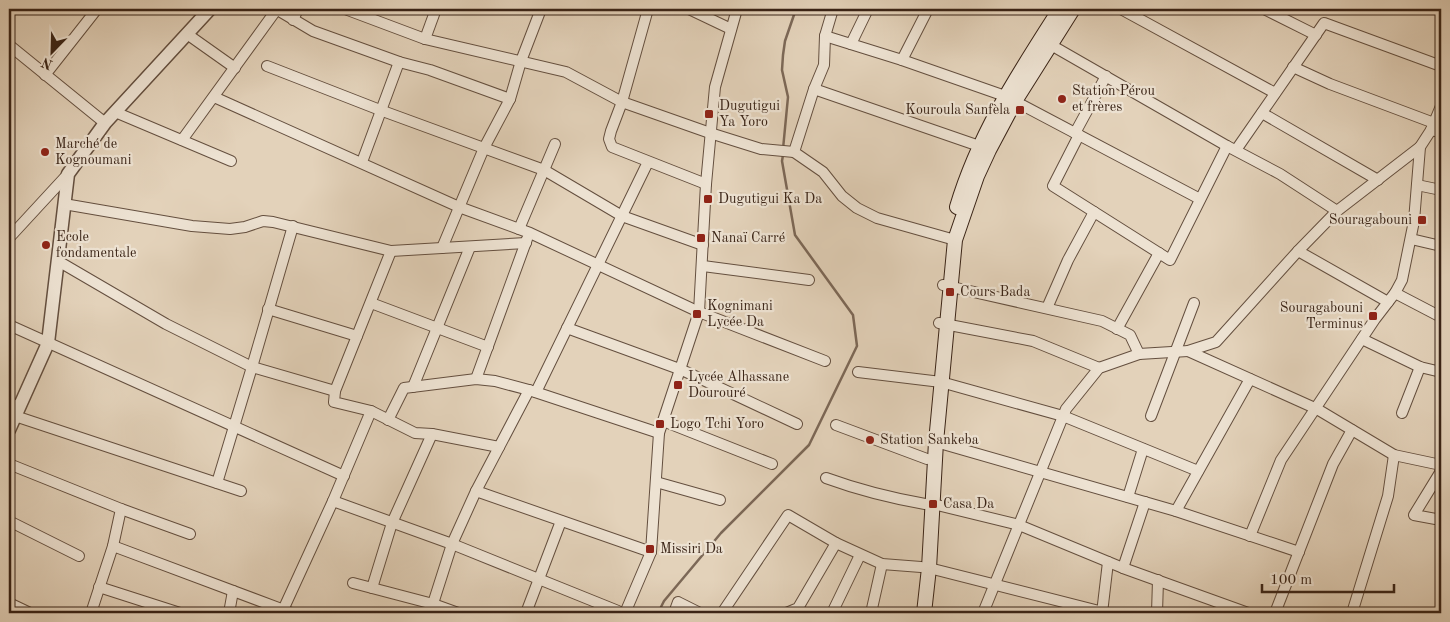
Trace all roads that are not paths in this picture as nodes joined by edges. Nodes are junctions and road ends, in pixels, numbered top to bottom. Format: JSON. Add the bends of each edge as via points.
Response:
{"nodes":[{"id":1,"x":97,"y":9,"type":"edge"},
{"id":2,"x":210,"y":9,"type":"edge"},
{"id":3,"x":277,"y":9,"type":"edge"},
{"id":4,"x":298,"y":9,"type":"edge"},
{"id":5,"x":345,"y":9,"type":"edge"},
{"id":6,"x":436,"y":9,"type":"edge"},
{"id":7,"x":541,"y":9,"type":"edge"},
{"id":8,"x":648,"y":9,"type":"edge"},
{"id":9,"x":689,"y":9,"type":"edge"},
{"id":10,"x":736,"y":9,"type":"edge"},
{"id":11,"x":833,"y":9,"type":"edge"},
{"id":12,"x":868,"y":9,"type":"edge"},
{"id":13,"x":928,"y":9,"type":"edge"},
{"id":14,"x":1060,"y":9,"type":"edge"},
{"id":15,"x":1073,"y":9,"type":"edge"},
{"id":16,"x":1120,"y":9,"type":"edge"},
{"id":17,"x":1264,"y":9,"type":"edge"},
{"id":18,"x":293,"y":20,"type":"junction"},
{"id":19,"x":731,"y":29,"type":"junction"},
{"id":20,"x":186,"y":34,"type":"junction"},
{"id":21,"x":1316,"y":35,"type":"junction"},
{"id":22,"x":825,"y":36,"type":"junction"},
{"id":23,"x":425,"y":39,"type":"junction"},
{"id":24,"x":851,"y":44,"type":"junction"},
{"id":25,"x":1051,"y":44,"type":"junction"},
{"id":26,"x":9,"y":45,"type":"edge"},
{"id":27,"x":902,"y":60,"type":"junction"},
{"id":28,"x":521,"y":61,"type":"junction"},
{"id":29,"x":399,"y":62,"type":"junction"},
{"id":30,"x":267,"y":66,"type":"dead end"},
{"id":31,"x":1441,"y":66,"type":"edge"},
{"id":32,"x":234,"y":68,"type":"junction"},
{"id":33,"x":1293,"y":68,"type":"junction"},
{"id":34,"x":45,"y":75,"type":"junction"},
{"id":35,"x":1106,"y":76,"type":"junction"},
{"id":36,"x":814,"y":89,"type":"junction"},
{"id":37,"x":1275,"y":93,"type":"junction"},
{"id":38,"x":214,"y":97,"type":"junction"},
{"id":39,"x":1010,"y":98,"type":"junction"},
{"id":40,"x":510,"y":99,"type":"junction"},
{"id":41,"x":622,"y":102,"type":"junction"},
{"id":42,"x":1441,"y":106,"type":"edge"},
{"id":43,"x":380,"y":110,"type":"junction"},
{"id":44,"x":115,"y":112,"type":"junction"},
{"id":45,"x":1262,"y":113,"type":"junction"},
{"id":46,"x":105,"y":123,"type":"junction"},
{"id":47,"x":1436,"y":128,"type":"edge"},
{"id":48,"x":710,"y":133,"type":"junction"},
{"id":49,"x":1077,"y":134,"type":"junction"},
{"id":50,"x":182,"y":140,"type":"junction"},
{"id":51,"x":555,"y":144,"type":"dead end"},
{"id":52,"x":1420,"y":146,"type":"junction"},
{"id":53,"x":484,"y":148,"type":"junction"},
{"id":54,"x":984,"y":148,"type":"junction"},
{"id":55,"x":1231,"y":148,"type":"junction"},
{"id":56,"x":794,"y":152,"type":"junction"},
{"id":57,"x":231,"y":162,"type":"dead end"},
{"id":58,"x":362,"y":162,"type":"junction"},
{"id":59,"x":648,"y":162,"type":"junction"},
{"id":60,"x":544,"y":170,"type":"junction"},
{"id":61,"x":68,"y":174,"type":"junction"},
{"id":62,"x":1378,"y":180,"type":"junction"},
{"id":63,"x":706,"y":184,"type":"junction"},
{"id":64,"x":1417,"y":185,"type":"junction"},
{"id":65,"x":1441,"y":190,"type":"edge"},
{"id":66,"x":1200,"y":199,"type":"junction"},
{"id":67,"x":64,"y":204,"type":"junction"},
{"id":68,"x":459,"y":207,"type":"junction"},
{"id":69,"x":1336,"y":211,"type":"junction"},
{"id":70,"x":1094,"y":212,"type":"junction"},
{"id":71,"x":622,"y":216,"type":"junction"},
{"id":72,"x":293,"y":226,"type":"junction"},
{"id":73,"x":519,"y":229,"type":"junction"},
{"id":74,"x":530,"y":232,"type":"junction"},
{"id":75,"x":9,"y":238,"type":"edge"},
{"id":76,"x":1411,"y":238,"type":"junction"},
{"id":77,"x":952,"y":240,"type":"junction"},
{"id":78,"x":526,"y":243,"type":"junction"},
{"id":79,"x":703,"y":245,"type":"junction"},
{"id":80,"x":470,"y":246,"type":"junction"},
{"id":81,"x":1441,"y":246,"type":"edge"},
{"id":82,"x":442,"y":248,"type":"junction"},
{"id":83,"x":391,"y":251,"type":"junction"},
{"id":84,"x":1298,"y":251,"type":"junction"},
{"id":85,"x":1160,"y":253,"type":"junction"},
{"id":86,"x":58,"y":261,"type":"junction"},
{"id":87,"x":599,"y":263,"type":"junction"},
{"id":88,"x":703,"y":266,"type":"junction"},
{"id":89,"x":810,"y":280,"type":"dead end"},
{"id":90,"x":946,"y":286,"type":"junction"},
{"id":91,"x":1395,"y":293,"type":"junction"},
{"id":92,"x":370,"y":302,"type":"junction"},
{"id":93,"x":1388,"y":302,"type":"junction"},
{"id":94,"x":1194,"y":303,"type":"dead end"},
{"id":95,"x":1047,"y":308,"type":"junction"},
{"id":96,"x":268,"y":309,"type":"junction"},
{"id":97,"x":700,"y":312,"type":"junction"},
{"id":98,"x":1441,"y":317,"type":"edge"},
{"id":99,"x":943,"y":323,"type":"junction"},
{"id":100,"x":9,"y":325,"type":"edge"},
{"id":101,"x":437,"y":328,"type":"junction"},
{"id":102,"x":567,"y":328,"type":"junction"},
{"id":103,"x":1117,"y":329,"type":"junction"},
{"id":104,"x":357,"y":336,"type":"junction"},
{"id":105,"x":1362,"y":339,"type":"junction"},
{"id":106,"x":48,"y":343,"type":"junction"},
{"id":107,"x":488,"y":347,"type":"junction"},
{"id":108,"x":1188,"y":351,"type":"junction"},
{"id":109,"x":1175,"y":352,"type":"junction"},
{"id":110,"x":1139,"y":354,"type":"junction"},
{"id":111,"x":824,"y":361,"type":"dead end"},
{"id":112,"x":252,"y":367,"type":"junction"},
{"id":113,"x":1420,"y":367,"type":"junction"},
{"id":114,"x":1099,"y":368,"type":"junction"},
{"id":115,"x":682,"y":370,"type":"junction"},
{"id":116,"x":858,"y":372,"type":"dead end"},
{"id":117,"x":1441,"y":372,"type":"edge"},
{"id":118,"x":1250,"y":379,"type":"junction"},
{"id":119,"x":476,"y":380,"type":"junction"},
{"id":120,"x":938,"y":382,"type":"junction"},
{"id":121,"x":413,"y":387,"type":"junction"},
{"id":122,"x":335,"y":391,"type":"junction"},
{"id":123,"x":532,"y":391,"type":"junction"},
{"id":124,"x":14,"y":409,"type":"edge"},
{"id":125,"x":1316,"y":409,"type":"junction"},
{"id":126,"x":370,"y":411,"type":"junction"},
{"id":127,"x":1402,"y":413,"type":"dead end"},
{"id":128,"x":1063,"y":416,"type":"junction"},
{"id":129,"x":1151,"y":416,"type":"dead end"},
{"id":130,"x":388,"y":420,"type":"junction"},
{"id":131,"x":663,"y":421,"type":"junction"},
{"id":132,"x":797,"y":424,"type":"dead end"},
{"id":133,"x":836,"y":425,"type":"dead end"},
{"id":134,"x":234,"y":426,"type":"junction"},
{"id":135,"x":9,"y":430,"type":"edge"},
{"id":136,"x":1352,"y":430,"type":"junction"},
{"id":137,"x":659,"y":433,"type":"junction"},
{"id":138,"x":432,"y":434,"type":"junction"},
{"id":139,"x":936,"y":442,"type":"junction"},
{"id":140,"x":499,"y":447,"type":"junction"},
{"id":141,"x":1144,"y":449,"type":"junction"},
{"id":142,"x":1394,"y":454,"type":"junction"},
{"id":143,"x":927,"y":459,"type":"junction"},
{"id":144,"x":9,"y":464,"type":"edge"},
{"id":145,"x":772,"y":464,"type":"dead end"},
{"id":146,"x":1441,"y":465,"type":"edge"},
{"id":147,"x":1198,"y":471,"type":"junction"},
{"id":148,"x":1441,"y":471,"type":"edge"},
{"id":149,"x":1040,"y":472,"type":"junction"},
{"id":150,"x":344,"y":476,"type":"junction"},
{"id":151,"x":826,"y":478,"type":"dead end"},
{"id":152,"x":656,"y":482,"type":"junction"},
{"id":153,"x":216,"y":483,"type":"junction"},
{"id":154,"x":1438,"y":483,"type":"edge"},
{"id":155,"x":241,"y":491,"type":"dead end"},
{"id":156,"x":476,"y":491,"type":"junction"},
{"id":157,"x":1128,"y":497,"type":"junction"},
{"id":158,"x":720,"y":500,"type":"dead end"},
{"id":159,"x":333,"y":502,"type":"junction"},
{"id":160,"x":1145,"y":502,"type":"junction"},
{"id":161,"x":929,"y":504,"type":"junction"},
{"id":162,"x":121,"y":509,"type":"junction"},
{"id":163,"x":1176,"y":511,"type":"junction"},
{"id":164,"x":1441,"y":520,"type":"edge"},
{"id":165,"x":9,"y":521,"type":"edge"},
{"id":166,"x":561,"y":521,"type":"junction"},
{"id":167,"x":392,"y":523,"type":"junction"},
{"id":168,"x":1019,"y":525,"type":"junction"},
{"id":169,"x":190,"y":534,"type":"dead end"},
{"id":170,"x":1250,"y":536,"type":"junction"},
{"id":171,"x":836,"y":543,"type":"junction"},
{"id":172,"x":452,"y":544,"type":"junction"},
{"id":173,"x":112,"y":546,"type":"junction"},
{"id":174,"x":651,"y":552,"type":"junction"},
{"id":175,"x":1299,"y":552,"type":"junction"},
{"id":176,"x":860,"y":555,"type":"junction"},
{"id":177,"x":79,"y":556,"type":"dead end"},
{"id":178,"x":1108,"y":562,"type":"junction"},
{"id":179,"x":882,"y":564,"type":"junction"},
{"id":180,"x":925,"y":568,"type":"junction"},
{"id":181,"x":1123,"y":568,"type":"junction"},
{"id":182,"x":539,"y":579,"type":"junction"},
{"id":183,"x":1158,"y":580,"type":"junction"},
{"id":184,"x":353,"y":582,"type":"dead end"},
{"id":185,"x":995,"y":584,"type":"junction"},
{"id":186,"x":100,"y":587,"type":"junction"},
{"id":187,"x":372,"y":588,"type":"junction"},
{"id":188,"x":233,"y":591,"type":"junction"},
{"id":189,"x":9,"y":603,"type":"edge"},
{"id":190,"x":431,"y":609,"type":"edge"},
{"id":191,"x":288,"y":612,"type":"edge"},
{"id":192,"x":1103,"y":612,"type":"edge"},
{"id":193,"x":30,"y":613,"type":"edge"},
{"id":194,"x":90,"y":613,"type":"edge"},
{"id":195,"x":180,"y":613,"type":"edge"},
{"id":196,"x":229,"y":613,"type":"edge"},
{"id":197,"x":458,"y":613,"type":"edge"},
{"id":198,"x":526,"y":613,"type":"edge"},
{"id":199,"x":619,"y":613,"type":"edge"},
{"id":200,"x":626,"y":613,"type":"edge"},
{"id":201,"x":674,"y":613,"type":"edge"},
{"id":202,"x":700,"y":613,"type":"edge"},
{"id":203,"x":722,"y":613,"type":"edge"},
{"id":204,"x":786,"y":613,"type":"edge"},
{"id":205,"x":832,"y":613,"type":"edge"},
{"id":206,"x":871,"y":613,"type":"edge"},
{"id":207,"x":916,"y":613,"type":"edge"},
{"id":208,"x":924,"y":613,"type":"edge"},
{"id":209,"x":983,"y":613,"type":"edge"},
{"id":210,"x":1157,"y":613,"type":"edge"},
{"id":211,"x":1248,"y":613,"type":"edge"},
{"id":212,"x":1275,"y":613,"type":"edge"},
{"id":213,"x":1352,"y":613,"type":"edge"}],
"edges":[{"from":1,"to":34,"type":"street"},
{"from":2,"to":20,"type":"street"},
{"from":3,"to":18,"type":"street"},
{"from":3,"to":32,"type":"street"},
{"from":4,"to":18,"type":"street"},
{"from":5,"to":23,"type":"street"},
{"from":6,"to":23,"type":"street"},
{"from":7,"to":28,"type":"street"},
{"from":8,"to":41,"type":"street"},
{"from":9,"to":19,"type":"street"},
{"from":10,"to":19,"type":"street"},
{"from":11,"to":22,"type":"street"},
{"from":12,"to":24,"type":"street"},
{"from":13,"to":27,"type":"street"},
{"from":14,"to":39,"type":"main road"},
{"from":15,"to":25,"type":"main road"},
{"from":16,"to":37,"type":"street"},
{"from":17,"to":21,"type":"street"},
{"from":18,"to":29,"type":"street","via":[[313,31]]},
{"from":19,"to":48,"type":"street","via":[[714,87]]},
{"from":20,"to":32,"type":"street"},
{"from":20,"to":44,"type":"street"},
{"from":21,"to":31,"type":"street","via":[[1324,23]]},
{"from":21,"to":33,"type":"street"},
{"from":22,"to":24,"type":"street"},
{"from":22,"to":36,"type":"street","via":[[824,65]]},
{"from":23,"to":28,"type":"street"},
{"from":24,"to":27,"type":"street"},
{"from":25,"to":35,"type":"street"},
{"from":25,"to":39,"type":"main road"},
{"from":26,"to":34,"type":"street"},
{"from":27,"to":39,"type":"street"},
{"from":28,"to":40,"type":"street"},
{"from":28,"to":41,"type":"street","via":[[566,72]]},
{"from":29,"to":40,"type":"street"},
{"from":29,"to":43,"type":"street"},
{"from":30,"to":43,"type":"street"},
{"from":32,"to":38,"type":"street"},
{"from":33,"to":37,"type":"street"},
{"from":33,"to":47,"type":"street"},
{"from":34,"to":46,"type":"street"},
{"from":35,"to":49,"type":"street"},
{"from":35,"to":55,"type":"street"},
{"from":36,"to":54,"type":"street"},
{"from":36,"to":56,"type":"street"},
{"from":37,"to":45,"type":"street"},
{"from":38,"to":50,"type":"street"},
{"from":38,"to":58,"type":"street"},
{"from":39,"to":49,"type":"street"},
{"from":39,"to":54,"type":"main road"},
{"from":40,"to":53,"type":"street"},
{"from":41,"to":48,"type":"street"},
{"from":41,"to":59,"type":"street","via":[[611,130],[610,144]]},
{"from":42,"to":47,"type":"street"},
{"from":43,"to":53,"type":"street"},
{"from":43,"to":58,"type":"street"},
{"from":44,"to":46,"type":"street"},
{"from":44,"to":50,"type":"street"},
{"from":45,"to":55,"type":"street"},
{"from":45,"to":62,"type":"street"},
{"from":46,"to":61,"type":"street"},
{"from":47,"to":52,"type":"street"},
{"from":48,"to":56,"type":"street","via":[[761,149]]},
{"from":48,"to":63,"type":"street"},
{"from":49,"to":66,"type":"street"},
{"from":49,"to":70,"type":"street","via":[[1053,186]]},
{"from":50,"to":57,"type":"street"},
{"from":51,"to":60,"type":"street"},
{"from":52,"to":62,"type":"street"},
{"from":52,"to":64,"type":"street"},
{"from":53,"to":60,"type":"street"},
{"from":53,"to":68,"type":"street"},
{"from":54,"to":77,"type":"main road","via":[[977,176]]},
{"from":55,"to":66,"type":"street"},
{"from":55,"to":69,"type":"street","via":[[1280,174]]},
{"from":56,"to":77,"type":"street","via":[[823,172],[842,196],[857,208],[877,218]]},
{"from":58,"to":68,"type":"street"},
{"from":59,"to":63,"type":"street"},
{"from":59,"to":71,"type":"street"},
{"from":60,"to":71,"type":"street"},
{"from":60,"to":73,"type":"street"},
{"from":61,"to":67,"type":"street"},
{"from":61,"to":75,"type":"street"},
{"from":62,"to":69,"type":"street"},
{"from":63,"to":79,"type":"street"},
{"from":64,"to":65,"type":"street"},
{"from":64,"to":76,"type":"street"},
{"from":66,"to":85,"type":"street","via":[[1170,260]]},
{"from":67,"to":72,"type":"street","via":[[192,226],[230,229],[263,221]]},
{"from":67,"to":86,"type":"street"},
{"from":68,"to":73,"type":"street"},
{"from":68,"to":82,"type":"street"},
{"from":69,"to":84,"type":"street"},
{"from":70,"to":85,"type":"street"},
{"from":70,"to":95,"type":"street"},
{"from":71,"to":79,"type":"street"},
{"from":71,"to":87,"type":"street"},
{"from":72,"to":83,"type":"street"},
{"from":72,"to":96,"type":"street"},
{"from":73,"to":74,"type":"street"},
{"from":74,"to":78,"type":"street"},
{"from":74,"to":87,"type":"street"},
{"from":76,"to":81,"type":"street"},
{"from":76,"to":91,"type":"street","via":[[1402,280]]},
{"from":77,"to":90,"type":"main road"},
{"from":78,"to":80,"type":"street"},
{"from":78,"to":107,"type":"street"},
{"from":79,"to":88,"type":"street"},
{"from":80,"to":82,"type":"street"},
{"from":80,"to":101,"type":"street"},
{"from":82,"to":83,"type":"street"},
{"from":83,"to":92,"type":"street"},
{"from":84,"to":93,"type":"street"},
{"from":84,"to":108,"type":"street","via":[[1216,342]]},
{"from":85,"to":103,"type":"street"},
{"from":86,"to":106,"type":"street"},
{"from":86,"to":112,"type":"street","via":[[166,324]]},
{"from":87,"to":97,"type":"street"},
{"from":87,"to":102,"type":"street"},
{"from":88,"to":89,"type":"street"},
{"from":88,"to":97,"type":"street"},
{"from":90,"to":95,"type":"street"},
{"from":90,"to":99,"type":"main road"},
{"from":91,"to":93,"type":"street"},
{"from":91,"to":98,"type":"street"},
{"from":92,"to":101,"type":"street"},
{"from":92,"to":104,"type":"street"},
{"from":93,"to":105,"type":"street"},
{"from":94,"to":109,"type":"street"},
{"from":95,"to":103,"type":"street","via":[[1102,321]]},
{"from":96,"to":104,"type":"street"},
{"from":96,"to":112,"type":"street"},
{"from":97,"to":111,"type":"street"},
{"from":97,"to":115,"type":"street"},
{"from":99,"to":114,"type":"street","via":[[1033,341]]},
{"from":99,"to":120,"type":"main road"},
{"from":100,"to":106,"type":"street"},
{"from":101,"to":107,"type":"street"},
{"from":101,"to":121,"type":"street"},
{"from":102,"to":115,"type":"street"},
{"from":102,"to":123,"type":"street"},
{"from":103,"to":110,"type":"street","via":[[1130,335]]},
{"from":104,"to":122,"type":"street"},
{"from":105,"to":113,"type":"street"},
{"from":105,"to":125,"type":"street"},
{"from":106,"to":124,"type":"street"},
{"from":106,"to":134,"type":"street"},
{"from":107,"to":119,"type":"street"},
{"from":108,"to":109,"type":"street"},
{"from":108,"to":118,"type":"street"},
{"from":109,"to":110,"type":"street"},
{"from":109,"to":129,"type":"street"},
{"from":110,"to":114,"type":"street"},
{"from":112,"to":122,"type":"street"},
{"from":112,"to":134,"type":"street"},
{"from":113,"to":117,"type":"street"},
{"from":113,"to":127,"type":"street"},
{"from":114,"to":128,"type":"street"},
{"from":115,"to":131,"type":"street"},
{"from":115,"to":132,"type":"street"},
{"from":116,"to":120,"type":"street"},
{"from":118,"to":125,"type":"street"},
{"from":118,"to":147,"type":"street"},
{"from":119,"to":121,"type":"street"},
{"from":119,"to":123,"type":"street","via":[[495,381]]},
{"from":120,"to":128,"type":"street"},
{"from":120,"to":139,"type":"main road"},
{"from":120,"to":143,"type":"main road"},
{"from":121,"to":130,"type":"street","via":[[404,388]]},
{"from":122,"to":126,"type":"street","via":[[334,402]]},
{"from":123,"to":137,"type":"street"},
{"from":123,"to":140,"type":"street"},
{"from":124,"to":135,"type":"street"},
{"from":124,"to":153,"type":"street"},
{"from":125,"to":136,"type":"street"},
{"from":125,"to":170,"type":"street","via":[[1281,460]]},
{"from":126,"to":130,"type":"street"},
{"from":126,"to":150,"type":"street"},
{"from":128,"to":141,"type":"street"},
{"from":128,"to":149,"type":"street"},
{"from":130,"to":138,"type":"street","via":[[416,433]]},
{"from":131,"to":137,"type":"street"},
{"from":131,"to":145,"type":"street"},
{"from":133,"to":143,"type":"street"},
{"from":134,"to":150,"type":"street"},
{"from":134,"to":153,"type":"street"},
{"from":136,"to":142,"type":"street"},
{"from":136,"to":175,"type":"street","via":[[1333,464]]},
{"from":137,"to":152,"type":"street"},
{"from":138,"to":140,"type":"street"},
{"from":138,"to":167,"type":"street"},
{"from":139,"to":149,"type":"street"},
{"from":139,"to":161,"type":"main road"},
{"from":140,"to":156,"type":"street"},
{"from":141,"to":147,"type":"street"},
{"from":141,"to":157,"type":"street"},
{"from":142,"to":146,"type":"street"},
{"from":142,"to":213,"type":"street","via":[[1388,496]]},
{"from":143,"to":161,"type":"main road"},
{"from":144,"to":162,"type":"street"},
{"from":147,"to":163,"type":"street"},
{"from":148,"to":154,"type":"street"},
{"from":149,"to":157,"type":"street"},
{"from":149,"to":168,"type":"street"},
{"from":150,"to":159,"type":"street"},
{"from":151,"to":161,"type":"street","via":[[896,499]]},
{"from":152,"to":158,"type":"street"},
{"from":152,"to":174,"type":"street"},
{"from":153,"to":155,"type":"street"},
{"from":154,"to":164,"type":"street","via":[[1414,514]]},
{"from":156,"to":166,"type":"street"},
{"from":156,"to":172,"type":"street"},
{"from":157,"to":160,"type":"street"},
{"from":159,"to":167,"type":"street"},
{"from":159,"to":191,"type":"street"},
{"from":160,"to":163,"type":"street"},
{"from":160,"to":181,"type":"street"},
{"from":161,"to":168,"type":"street"},
{"from":161,"to":180,"type":"main road"},
{"from":162,"to":169,"type":"street"},
{"from":162,"to":173,"type":"street"},
{"from":163,"to":170,"type":"street"},
{"from":165,"to":177,"type":"street"},
{"from":166,"to":174,"type":"street"},
{"from":166,"to":182,"type":"street"},
{"from":167,"to":172,"type":"street"},
{"from":167,"to":187,"type":"street"},
{"from":168,"to":178,"type":"street"},
{"from":168,"to":185,"type":"street"},
{"from":170,"to":175,"type":"street"},
{"from":171,"to":176,"type":"street"},
{"from":171,"to":203,"type":"street","via":[[788,515]]},
{"from":171,"to":204,"type":"street","via":[[798,608]]},
{"from":172,"to":182,"type":"street"},
{"from":172,"to":190,"type":"street"},
{"from":173,"to":186,"type":"street"},
{"from":173,"to":188,"type":"street"},
{"from":174,"to":200,"type":"street"},
{"from":175,"to":212,"type":"street"},
{"from":176,"to":179,"type":"street"},
{"from":176,"to":205,"type":"street"},
{"from":178,"to":181,"type":"street"},
{"from":178,"to":192,"type":"street"},
{"from":179,"to":180,"type":"street"},
{"from":179,"to":206,"type":"street"},
{"from":180,"to":185,"type":"street"},
{"from":180,"to":207,"type":"main road"},
{"from":180,"to":208,"type":"main road"},
{"from":181,"to":183,"type":"street"},
{"from":182,"to":198,"type":"street"},
{"from":182,"to":199,"type":"street"},
{"from":183,"to":210,"type":"street"},
{"from":183,"to":211,"type":"street"},
{"from":184,"to":187,"type":"street"},
{"from":185,"to":192,"type":"street"},
{"from":185,"to":209,"type":"street"},
{"from":186,"to":194,"type":"street"},
{"from":186,"to":195,"type":"street"},
{"from":187,"to":190,"type":"street"},
{"from":188,"to":191,"type":"street"},
{"from":188,"to":196,"type":"street"},
{"from":189,"to":193,"type":"street"},
{"from":190,"to":197,"type":"street"},
{"from":201,"to":202,"type":"street","via":[[678,602]]}]}
